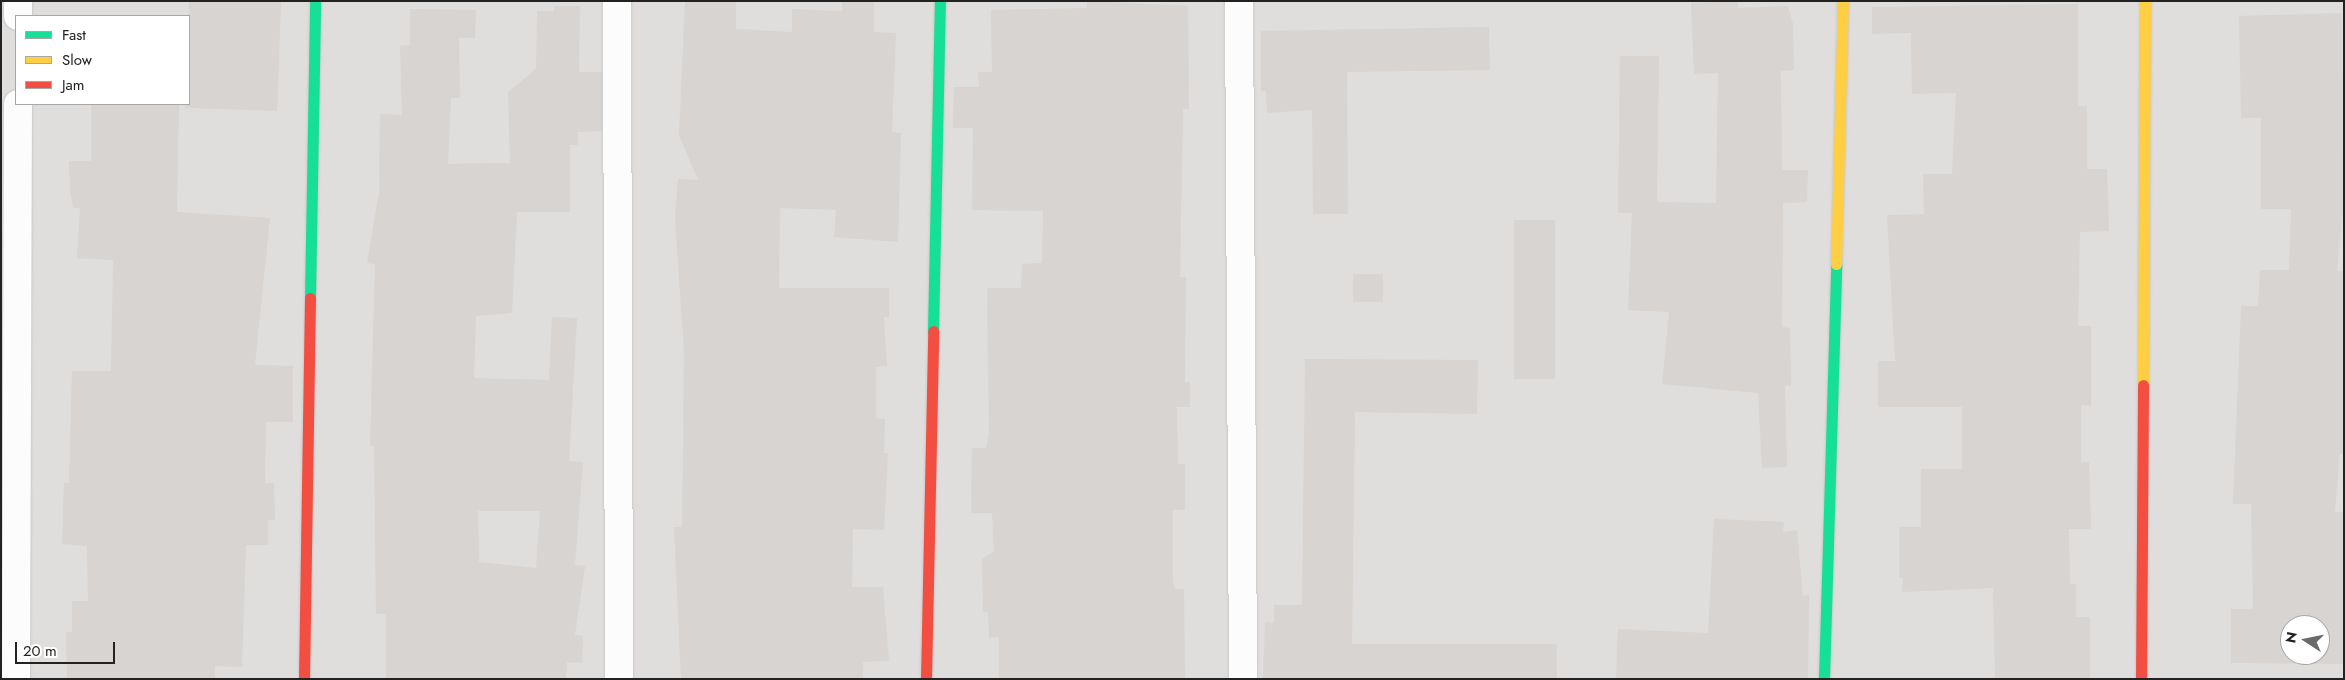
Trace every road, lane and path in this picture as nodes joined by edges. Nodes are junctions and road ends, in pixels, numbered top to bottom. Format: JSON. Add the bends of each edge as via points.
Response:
{"nodes":[{"id":1,"x":18,"y":1,"type":"edge"},
{"id":2,"x":315,"y":1,"type":"edge"},
{"id":3,"x":616,"y":1,"type":"edge"},
{"id":4,"x":940,"y":1,"type":"edge"},
{"id":5,"x":1239,"y":1,"type":"edge"},
{"id":6,"x":1843,"y":1,"type":"edge"},
{"id":7,"x":2145,"y":1,"type":"edge"},
{"id":8,"x":18,"y":15,"type":"edge"},
{"id":9,"x":18,"y":105,"type":"edge"},
{"id":10,"x":16,"y":679,"type":"edge"},
{"id":11,"x":304,"y":679,"type":"edge"},
{"id":12,"x":620,"y":679,"type":"edge"},
{"id":13,"x":926,"y":679,"type":"edge"},
{"id":14,"x":1243,"y":679,"type":"edge"},
{"id":15,"x":1824,"y":679,"type":"edge"},
{"id":16,"x":2141,"y":679,"type":"edge"}],
"edges":[{"from":1,"to":8,"type":"street"},
{"from":2,"to":11,"type":"street"},
{"from":3,"to":12,"type":"street"},
{"from":4,"to":13,"type":"street"},
{"from":5,"to":14,"type":"street"},
{"from":6,"to":15,"type":"street"},
{"from":7,"to":16,"type":"street"},
{"from":9,"to":10,"type":"street"}]}
